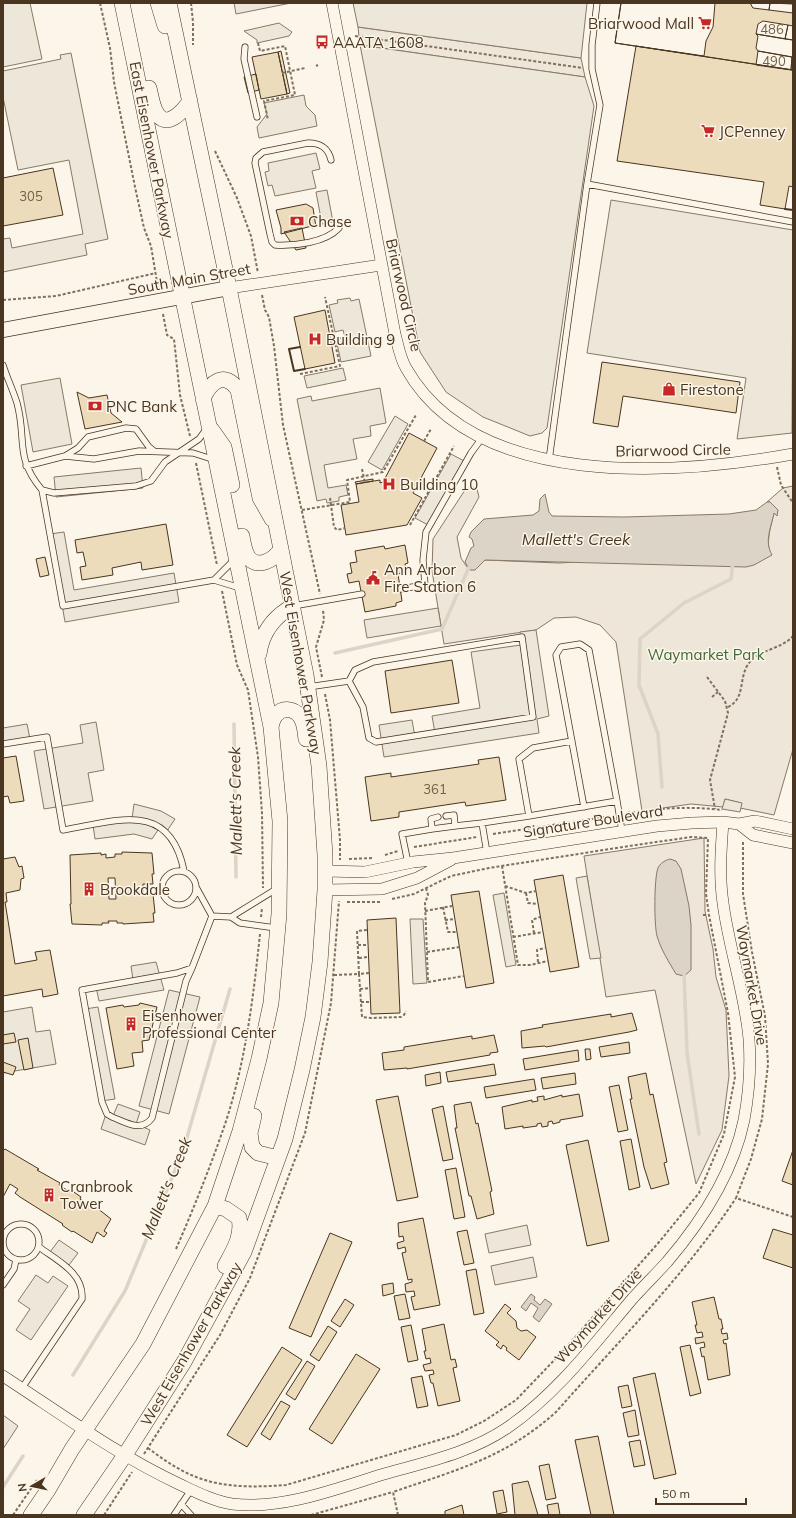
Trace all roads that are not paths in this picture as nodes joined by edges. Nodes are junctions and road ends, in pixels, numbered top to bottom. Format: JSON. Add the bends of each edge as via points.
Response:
{"nodes":[{"id":1,"x":122,"y":3,"type":"edge"},
{"id":2,"x":130,"y":3,"type":"edge"},
{"id":3,"x":158,"y":3,"type":"edge"},
{"id":4,"x":169,"y":3,"type":"edge"},
{"id":5,"x":332,"y":3,"type":"edge"},
{"id":6,"x":597,"y":3,"type":"edge"},
{"id":7,"x":177,"y":43,"type":"junction"},
{"id":8,"x":245,"y":47,"type":"dead end"},
{"id":9,"x":190,"y":101,"type":"junction"},
{"id":10,"x":257,"y":117,"type":"dead end"},
{"id":11,"x":330,"y":160,"type":"dead end"},
{"id":12,"x":587,"y":184,"type":"junction"},
{"id":13,"x":793,"y":222,"type":"edge"},
{"id":14,"x":339,"y":223,"type":"dead end"},
{"id":15,"x":381,"y":265,"type":"junction"},
{"id":16,"x":229,"y":288,"type":"junction"},
{"id":17,"x":182,"y":296,"type":"junction"},
{"id":18,"x":3,"y":330,"type":"edge"},
{"id":19,"x":3,"y":365,"type":"edge"},
{"id":20,"x":203,"y":399,"type":"junction"},
{"id":21,"x":209,"y":426,"type":"junction"},
{"id":22,"x":482,"y":438,"type":"junction"},
{"id":23,"x":154,"y":451,"type":"junction"},
{"id":24,"x":177,"y":453,"type":"junction"},
{"id":25,"x":793,"y":454,"type":"edge"},
{"id":26,"x":65,"y":456,"type":"junction"},
{"id":27,"x":216,"y":460,"type":"junction"},
{"id":28,"x":549,"y":460,"type":"junction"},
{"id":29,"x":26,"y":466,"type":"junction"},
{"id":30,"x":42,"y":490,"type":"junction"},
{"id":31,"x":278,"y":530,"type":"junction"},
{"id":32,"x":281,"y":549,"type":"junction"},
{"id":33,"x":237,"y":557,"type":"junction"},
{"id":34,"x":214,"y":580,"type":"junction"},
{"id":35,"x":400,"y":588,"type":"dead end"},
{"id":36,"x":244,"y":589,"type":"junction"},
{"id":37,"x":362,"y":594,"type":"dead end"},
{"id":38,"x":292,"y":606,"type":"junction"},
{"id":39,"x":259,"y":662,"type":"junction"},
{"id":40,"x":349,"y":681,"type":"junction"},
{"id":41,"x":308,"y":687,"type":"junction"},
{"id":42,"x":271,"y":727,"type":"junction"},
{"id":43,"x":572,"y":741,"type":"junction"},
{"id":44,"x":3,"y":744,"type":"edge"},
{"id":45,"x":617,"y":801,"type":"junction"},
{"id":46,"x":584,"y":807,"type":"junction"},
{"id":47,"x":446,"y":816,"type":"dead end"},
{"id":48,"x":529,"y":816,"type":"junction"},
{"id":49,"x":438,"y":817,"type":"dead end"},
{"id":50,"x":482,"y":822,"type":"junction"},
{"id":51,"x":723,"y":822,"type":"junction"},
{"id":52,"x":739,"y":824,"type":"junction"},
{"id":53,"x":455,"y":826,"type":"junction"},
{"id":54,"x":432,"y":829,"type":"junction"},
{"id":55,"x":793,"y":829,"type":"edge"},
{"id":56,"x":622,"y":831,"type":"junction"},
{"id":57,"x":793,"y":843,"type":"edge"},
{"id":58,"x":487,"y":853,"type":"junction"},
{"id":59,"x":325,"y":855,"type":"junction"},
{"id":60,"x":453,"y":858,"type":"junction"},
{"id":61,"x":408,"y":863,"type":"junction"},
{"id":62,"x":184,"y":871,"type":"junction"},
{"id":63,"x":326,"y":871,"type":"junction"},
{"id":64,"x":196,"y":887,"type":"junction"},
{"id":65,"x":279,"y":888,"type":"junction"},
{"id":66,"x":325,"y":890,"type":"junction"},
{"id":67,"x":212,"y":916,"type":"junction"},
{"id":68,"x":231,"y":917,"type":"junction"},
{"id":69,"x":278,"y":928,"type":"junction"},
{"id":70,"x":192,"y":968,"type":"junction"},
{"id":71,"x":271,"y":1003,"type":"junction"},
{"id":72,"x":278,"y":1158,"type":"junction"},
{"id":73,"x":215,"y":1206,"type":"junction"},
{"id":74,"x":39,"y":1247,"type":"junction"},
{"id":75,"x":16,"y":1260,"type":"junction"},
{"id":76,"x":3,"y":1285,"type":"edge"},
{"id":77,"x":184,"y":1362,"type":"junction"},
{"id":78,"x":3,"y":1376,"type":"edge"},
{"id":79,"x":22,"y":1388,"type":"junction"},
{"id":80,"x":85,"y":1429,"type":"junction"},
{"id":81,"x":125,"y":1455,"type":"junction"},
{"id":82,"x":48,"y":1490,"type":"junction"},
{"id":83,"x":191,"y":1490,"type":"junction"},
{"id":84,"x":181,"y":1504,"type":"junction"},
{"id":85,"x":256,"y":1510,"type":"edge"},
{"id":86,"x":31,"y":1515,"type":"edge"},
{"id":87,"x":41,"y":1515,"type":"edge"},
{"id":88,"x":84,"y":1515,"type":"edge"},
{"id":89,"x":174,"y":1515,"type":"edge"},
{"id":90,"x":191,"y":1515,"type":"edge"}],
"edges":[{"from":1,"to":17,"type":"main road","name":"East Eisenhower Parkway"},
{"from":2,"to":9,"type":"main road","via":[[156,112],[160,118],[176,117]]},
{"from":3,"to":7,"type":"main road","via":[[162,23]]},
{"from":4,"to":7,"type":"main road"},
{"from":5,"to":15,"type":"street","name":"Briarwood Circle"},
{"from":6,"to":12,"type":"lane","via":[[592,69],[600,105]]},
{"from":7,"to":9,"type":"main road"},
{"from":8,"to":10,"type":"lane","via":[[244,59]]},
{"from":9,"to":16,"type":"main road"},
{"from":11,"to":14,"type":"lane","via":[[324,147],[315,143],[263,152],[256,158],[255,163],[270,234],[275,245],[326,237],[339,228]]},
{"from":12,"to":13,"type":"lane"},
{"from":12,"to":28,"type":"lane"},
{"from":15,"to":16,"type":"street","name":"South Main Street"},
{"from":15,"to":22,"type":"street","name":"Briarwood Circle","via":[[395,334],[406,367],[419,388],[438,407],[459,425]]},
{"from":16,"to":17,"type":"street","name":"South Main Street"},
{"from":16,"to":31,"type":"main road","name":"West Eisenhower Parkway"},
{"from":17,"to":18,"type":"street","name":"South Main Street"},
{"from":17,"to":20,"type":"main road"},
{"from":19,"to":29,"type":"lane","via":[[17,403],[21,446]]},
{"from":20,"to":21,"type":"main road"},
{"from":20,"to":31,"type":"main road","via":[[212,383],[219,380],[227,380],[238,390],[260,498]]},
{"from":21,"to":24,"type":"lane","via":[[199,439]]},
{"from":21,"to":27,"type":"main road"},
{"from":21,"to":32,"type":"main road","via":[[224,446],[247,556],[260,564],[272,560]]},
{"from":22,"to":28,"type":"street","name":"Briarwood Circle","via":[[512,450]]},
{"from":22,"to":35,"type":"lane","via":[[426,532],[423,560],[425,584]]},
{"from":23,"to":24,"type":"lane"},
{"from":23,"to":26,"type":"lane","via":[[94,459]]},
{"from":23,"to":26,"type":"lane","via":[[136,429],[126,428],[88,437],[78,448]]},
{"from":24,"to":27,"type":"lane","via":[[193,453]]},
{"from":24,"to":30,"type":"lane","via":[[165,462],[151,481],[136,486],[54,492]]},
{"from":25,"to":28,"type":"street","name":"Briarwood Circle","via":[[742,463],[642,469],[589,466]]},
{"from":26,"to":29,"type":"lane"},
{"from":27,"to":33,"type":"main road"},
{"from":29,"to":30,"type":"lane"},
{"from":30,"to":34,"type":"lane","via":[[63,606]]},
{"from":31,"to":32,"type":"main road","name":"West Eisenhower Parkway"},
{"from":32,"to":38,"type":"main road","name":"West Eisenhower Parkway"},
{"from":33,"to":34,"type":"lane"},
{"from":33,"to":36,"type":"main road"},
{"from":34,"to":36,"type":"lane"},
{"from":36,"to":39,"type":"main road"},
{"from":37,"to":38,"type":"lane"},
{"from":38,"to":39,"type":"main road","via":[[265,631]]},
{"from":38,"to":41,"type":"main road","name":"West Eisenhower Parkway"},
{"from":39,"to":42,"type":"main road"},
{"from":40,"to":40,"type":"lane","via":[[362,707],[369,738],[376,742],[533,717],[522,638],[373,662],[355,670]]},
{"from":40,"to":41,"type":"lane"},
{"from":41,"to":59,"type":"main road","name":"West Eisenhower Parkway","via":[[319,766]]},
{"from":42,"to":59,"type":"main road","via":[[275,716],[284,709],[298,713],[302,720],[309,764],[314,832]]},
{"from":42,"to":65,"type":"main road","via":[[280,822]]},
{"from":43,"to":45,"type":"lane","via":[[556,655],[561,647],[580,644],[589,650]]},
{"from":43,"to":46,"type":"lane"},
{"from":43,"to":48,"type":"lane","via":[[532,748],[519,759]]},
{"from":44,"to":62,"type":"lane","via":[[47,737],[63,830],[123,820],[137,819],[148,822],[173,838],[179,848]]},
{"from":45,"to":46,"type":"lane"},
{"from":45,"to":56,"type":"lane"},
{"from":46,"to":48,"type":"lane"},
{"from":47,"to":53,"type":"lane","via":[[454,815]]},
{"from":48,"to":50,"type":"lane"},
{"from":49,"to":54,"type":"lane","via":[[431,819]]},
{"from":50,"to":53,"type":"lane"},
{"from":50,"to":58,"type":"lane"},
{"from":51,"to":52,"type":"street","name":"Signature Boulevard"},
{"from":51,"to":56,"type":"street","name":"Signature Boulevard","via":[[692,822]]},
{"from":51,"to":85,"type":"street","name":"Waymarket Drive","via":[[720,872],[722,900],[748,1037],[749,1088],[743,1123],[734,1152],[715,1196],[690,1233],[594,1346],[539,1403],[507,1428],[486,1441],[458,1453]]},
{"from":52,"to":55,"type":"street","name":"Signature Boulevard","via":[[756,821]]},
{"from":52,"to":57,"type":"street","name":"Signature Boulevard","via":[[753,835]]},
{"from":53,"to":54,"type":"lane"},
{"from":54,"to":61,"type":"lane","via":[[402,834]]},
{"from":56,"to":58,"type":"street","name":"Signature Boulevard"},
{"from":58,"to":60,"type":"street","name":"Signature Boulevard"},
{"from":59,"to":63,"type":"main road","name":"West Eisenhower Parkway"},
{"from":60,"to":61,"type":"street","name":"Signature Boulevard"},
{"from":60,"to":66,"type":"street","name":"Signature Boulevard","via":[[417,878],[382,889]]},
{"from":61,"to":63,"type":"street","name":"Signature Boulevard","via":[[365,872]]},
{"from":62,"to":64,"type":"lane","via":[[190,875]]},
{"from":62,"to":64,"type":"lane","via":[[171,872],[166,876],[162,889],[167,901],[180,906],[187,904],[192,899]]},
{"from":63,"to":66,"type":"main road","name":"West Eisenhower Parkway"},
{"from":64,"to":67,"type":"lane"},
{"from":65,"to":68,"type":"lane"},
{"from":65,"to":69,"type":"main road"},
{"from":66,"to":72,"type":"main road","name":"West Eisenhower Parkway","via":[[313,1017],[302,1070]]},
{"from":67,"to":68,"type":"lane"},
{"from":67,"to":70,"type":"lane"},
{"from":68,"to":69,"type":"lane","via":[[240,923]]},
{"from":69,"to":71,"type":"main road"},
{"from":70,"to":70,"type":"lane","via":[[186,982],[152,1118],[145,1125],[139,1126],[112,1117],[107,1114],[102,1102],[82,990]]},
{"from":71,"to":72,"type":"main road","via":[[273,1038],[250,1140],[253,1150]]},
{"from":71,"to":73,"type":"main road","via":[[240,1131]]},
{"from":72,"to":77,"type":"main road","name":"West Eisenhower Parkway","via":[[244,1252]]},
{"from":73,"to":77,"type":"main road","via":[[226,1209],[238,1218],[241,1228],[237,1242],[189,1338]]},
{"from":73,"to":80,"type":"main road","via":[[143,1344]]},
{"from":74,"to":75,"type":"lane","via":[[30,1258]]},
{"from":74,"to":75,"type":"lane","via":[[39,1240],[32,1228],[19,1224],[12,1226],[7,1231],[3,1244],[5,1251]]},
{"from":74,"to":79,"type":"lane","via":[[75,1274],[82,1285],[82,1299]]},
{"from":75,"to":76,"type":"lane","via":[[14,1269]]},
{"from":77,"to":81,"type":"main road","name":"West Eisenhower Parkway"},
{"from":78,"to":79,"type":"street","name":"Waymarket Drive"},
{"from":79,"to":80,"type":"street","name":"Waymarket Drive"},
{"from":80,"to":81,"type":"street","name":"Waymarket Drive"},
{"from":80,"to":82,"type":"main road"},
{"from":81,"to":83,"type":"street","name":"Waymarket Drive"},
{"from":81,"to":88,"type":"main road","name":"West Eisenhower Parkway"},
{"from":82,"to":86,"type":"main road"},
{"from":82,"to":87,"type":"main road"},
{"from":83,"to":84,"type":"lane"},
{"from":83,"to":85,"type":"street","name":"Waymarket Drive"},
{"from":84,"to":89,"type":"lane"},
{"from":84,"to":90,"type":"lane"}]}
